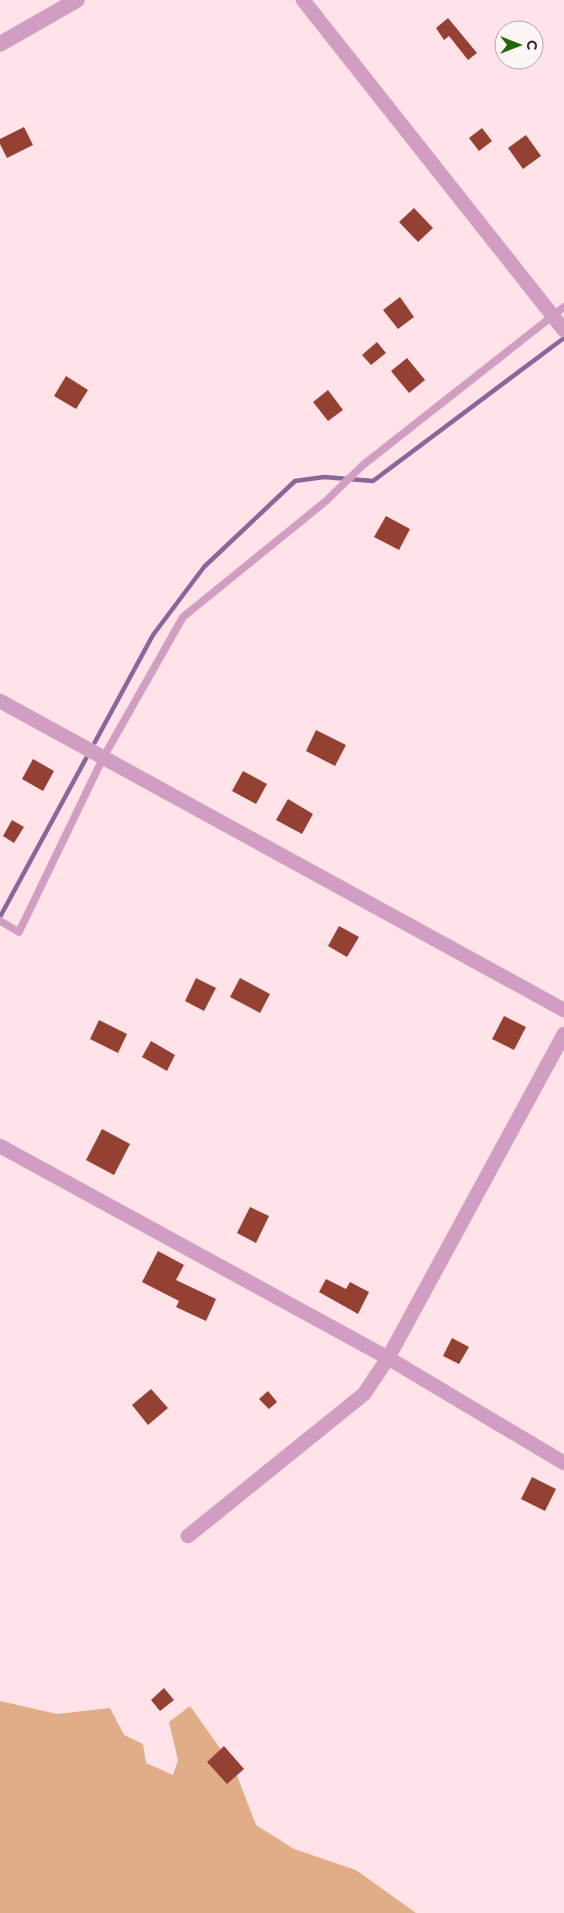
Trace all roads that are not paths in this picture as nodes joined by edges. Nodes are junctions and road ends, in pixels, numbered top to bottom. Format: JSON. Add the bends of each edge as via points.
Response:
{"nodes":[{"id":1,"x":76,"y":0,"type":"edge"},
{"id":2,"x":303,"y":0,"type":"edge"},
{"id":3,"x":0,"y":44,"type":"edge"},
{"id":4,"x":564,"y":307,"type":"edge"},
{"id":5,"x":552,"y":316,"type":"junction"},
{"id":6,"x":564,"y":330,"type":"edge"},
{"id":7,"x":0,"y":701,"type":"edge"},
{"id":8,"x":103,"y":758,"type":"junction"},
{"id":9,"x":0,"y":921,"type":"edge"},
{"id":10,"x":564,"y":1010,"type":"edge"},
{"id":11,"x":564,"y":1034,"type":"edge"},
{"id":12,"x":0,"y":1146,"type":"edge"},
{"id":13,"x":388,"y":1358,"type":"junction"},
{"id":14,"x":564,"y":1463,"type":"edge"},
{"id":15,"x":188,"y":1536,"type":"dead end"}],
"edges":[{"from":1,"to":3,"type":"street"},
{"from":2,"to":5,"type":"street"},
{"from":4,"to":5,"type":"lane"},
{"from":5,"to":6,"type":"street"},
{"from":5,"to":8,"type":"lane","via":[[363,465],[326,501],[183,617]]},
{"from":7,"to":8,"type":"street"},
{"from":8,"to":9,"type":"lane","via":[[19,932]]},
{"from":8,"to":10,"type":"street"},
{"from":11,"to":13,"type":"street"},
{"from":12,"to":13,"type":"street"},
{"from":13,"to":14,"type":"street"},
{"from":13,"to":15,"type":"street","via":[[364,1394]]}]}
